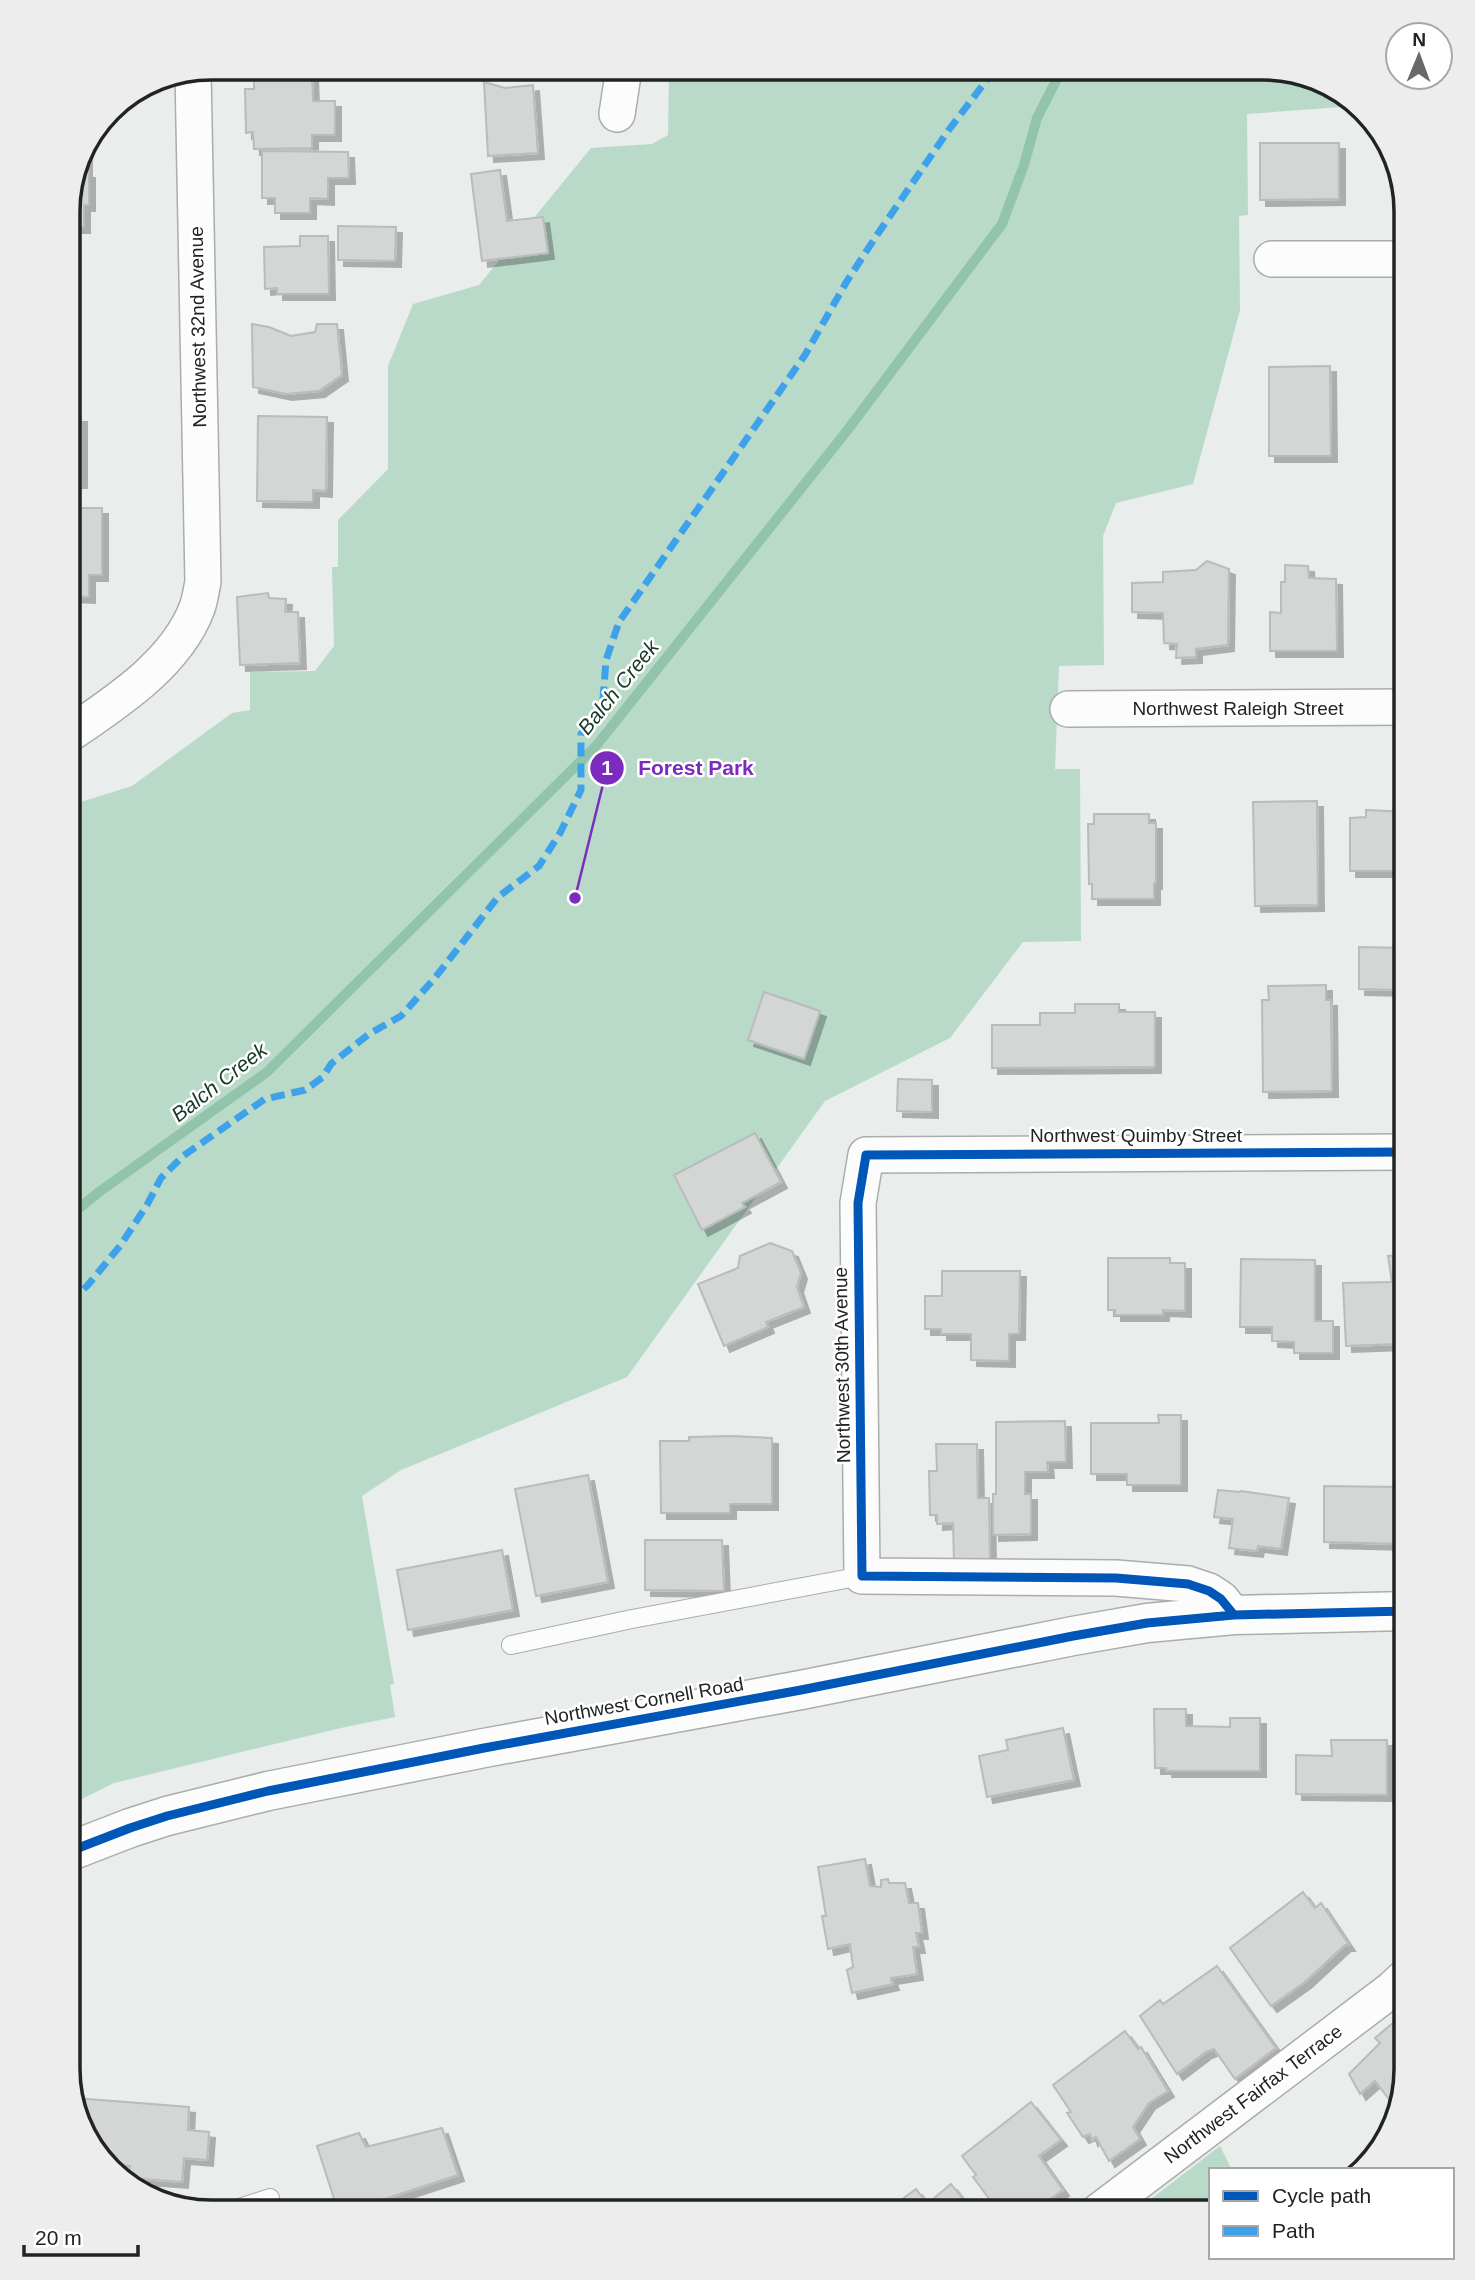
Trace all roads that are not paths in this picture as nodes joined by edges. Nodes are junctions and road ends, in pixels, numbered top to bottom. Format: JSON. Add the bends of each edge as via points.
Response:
{"nodes":[{"id":1,"x":622,"y":81,"type":"edge"},
{"id":2,"x":193,"y":82,"type":"edge"},
{"id":3,"x":617,"y":114,"type":"dead end"},
{"id":4,"x":1272,"y":259,"type":"dead end"},
{"id":5,"x":1394,"y":259,"type":"edge"},
{"id":6,"x":1394,"y":707,"type":"edge"},
{"id":7,"x":1068,"y":709,"type":"dead end"},
{"id":8,"x":81,"y":726,"type":"edge"},
{"id":9,"x":1394,"y":1152,"type":"edge"},
{"id":10,"x":866,"y":1155,"type":"joint"},
{"id":11,"x":862,"y":1576,"type":"junction"},
{"id":12,"x":1394,"y":1611,"type":"edge"},
{"id":13,"x":1234,"y":1615,"type":"junction"},
{"id":14,"x":511,"y":1645,"type":"dead end"},
{"id":15,"x":80,"y":1847,"type":"edge"},
{"id":16,"x":1394,"y":1987,"type":"edge"},
{"id":17,"x":270,"y":2198,"type":"dead end"},
{"id":18,"x":267,"y":2199,"type":"edge"},
{"id":19,"x":1114,"y":2200,"type":"edge"}],
"edges":[{"from":1,"to":3,"type":"street"},
{"from":2,"to":8,"type":"street","name":"Northwest 32nd Avenue","via":[[203,582],[197,609],[178,643],[130,692]]},
{"from":4,"to":5,"type":"street"},
{"from":6,"to":7,"type":"street","name":"Northwest Raleigh Street"},
{"from":9,"to":10,"type":"street","name":"Northwest Quimby Street"},
{"from":10,"to":11,"type":"street","name":"Northwest 30th Avenue","via":[[858,1203]]},
{"from":11,"to":13,"type":"street","via":[[1116,1578],[1188,1584],[1221,1599]]},
{"from":11,"to":14,"type":"lane"},
{"from":12,"to":13,"type":"main road","name":"Northwest Cornell Road"},
{"from":13,"to":15,"type":"main road","name":"Northwest Cornell Road","via":[[1073,1636],[281,1788],[167,1816]]},
{"from":16,"to":19,"type":"street","name":"Northwest Fairfax Terrace"},
{"from":17,"to":18,"type":"lane"}]}
